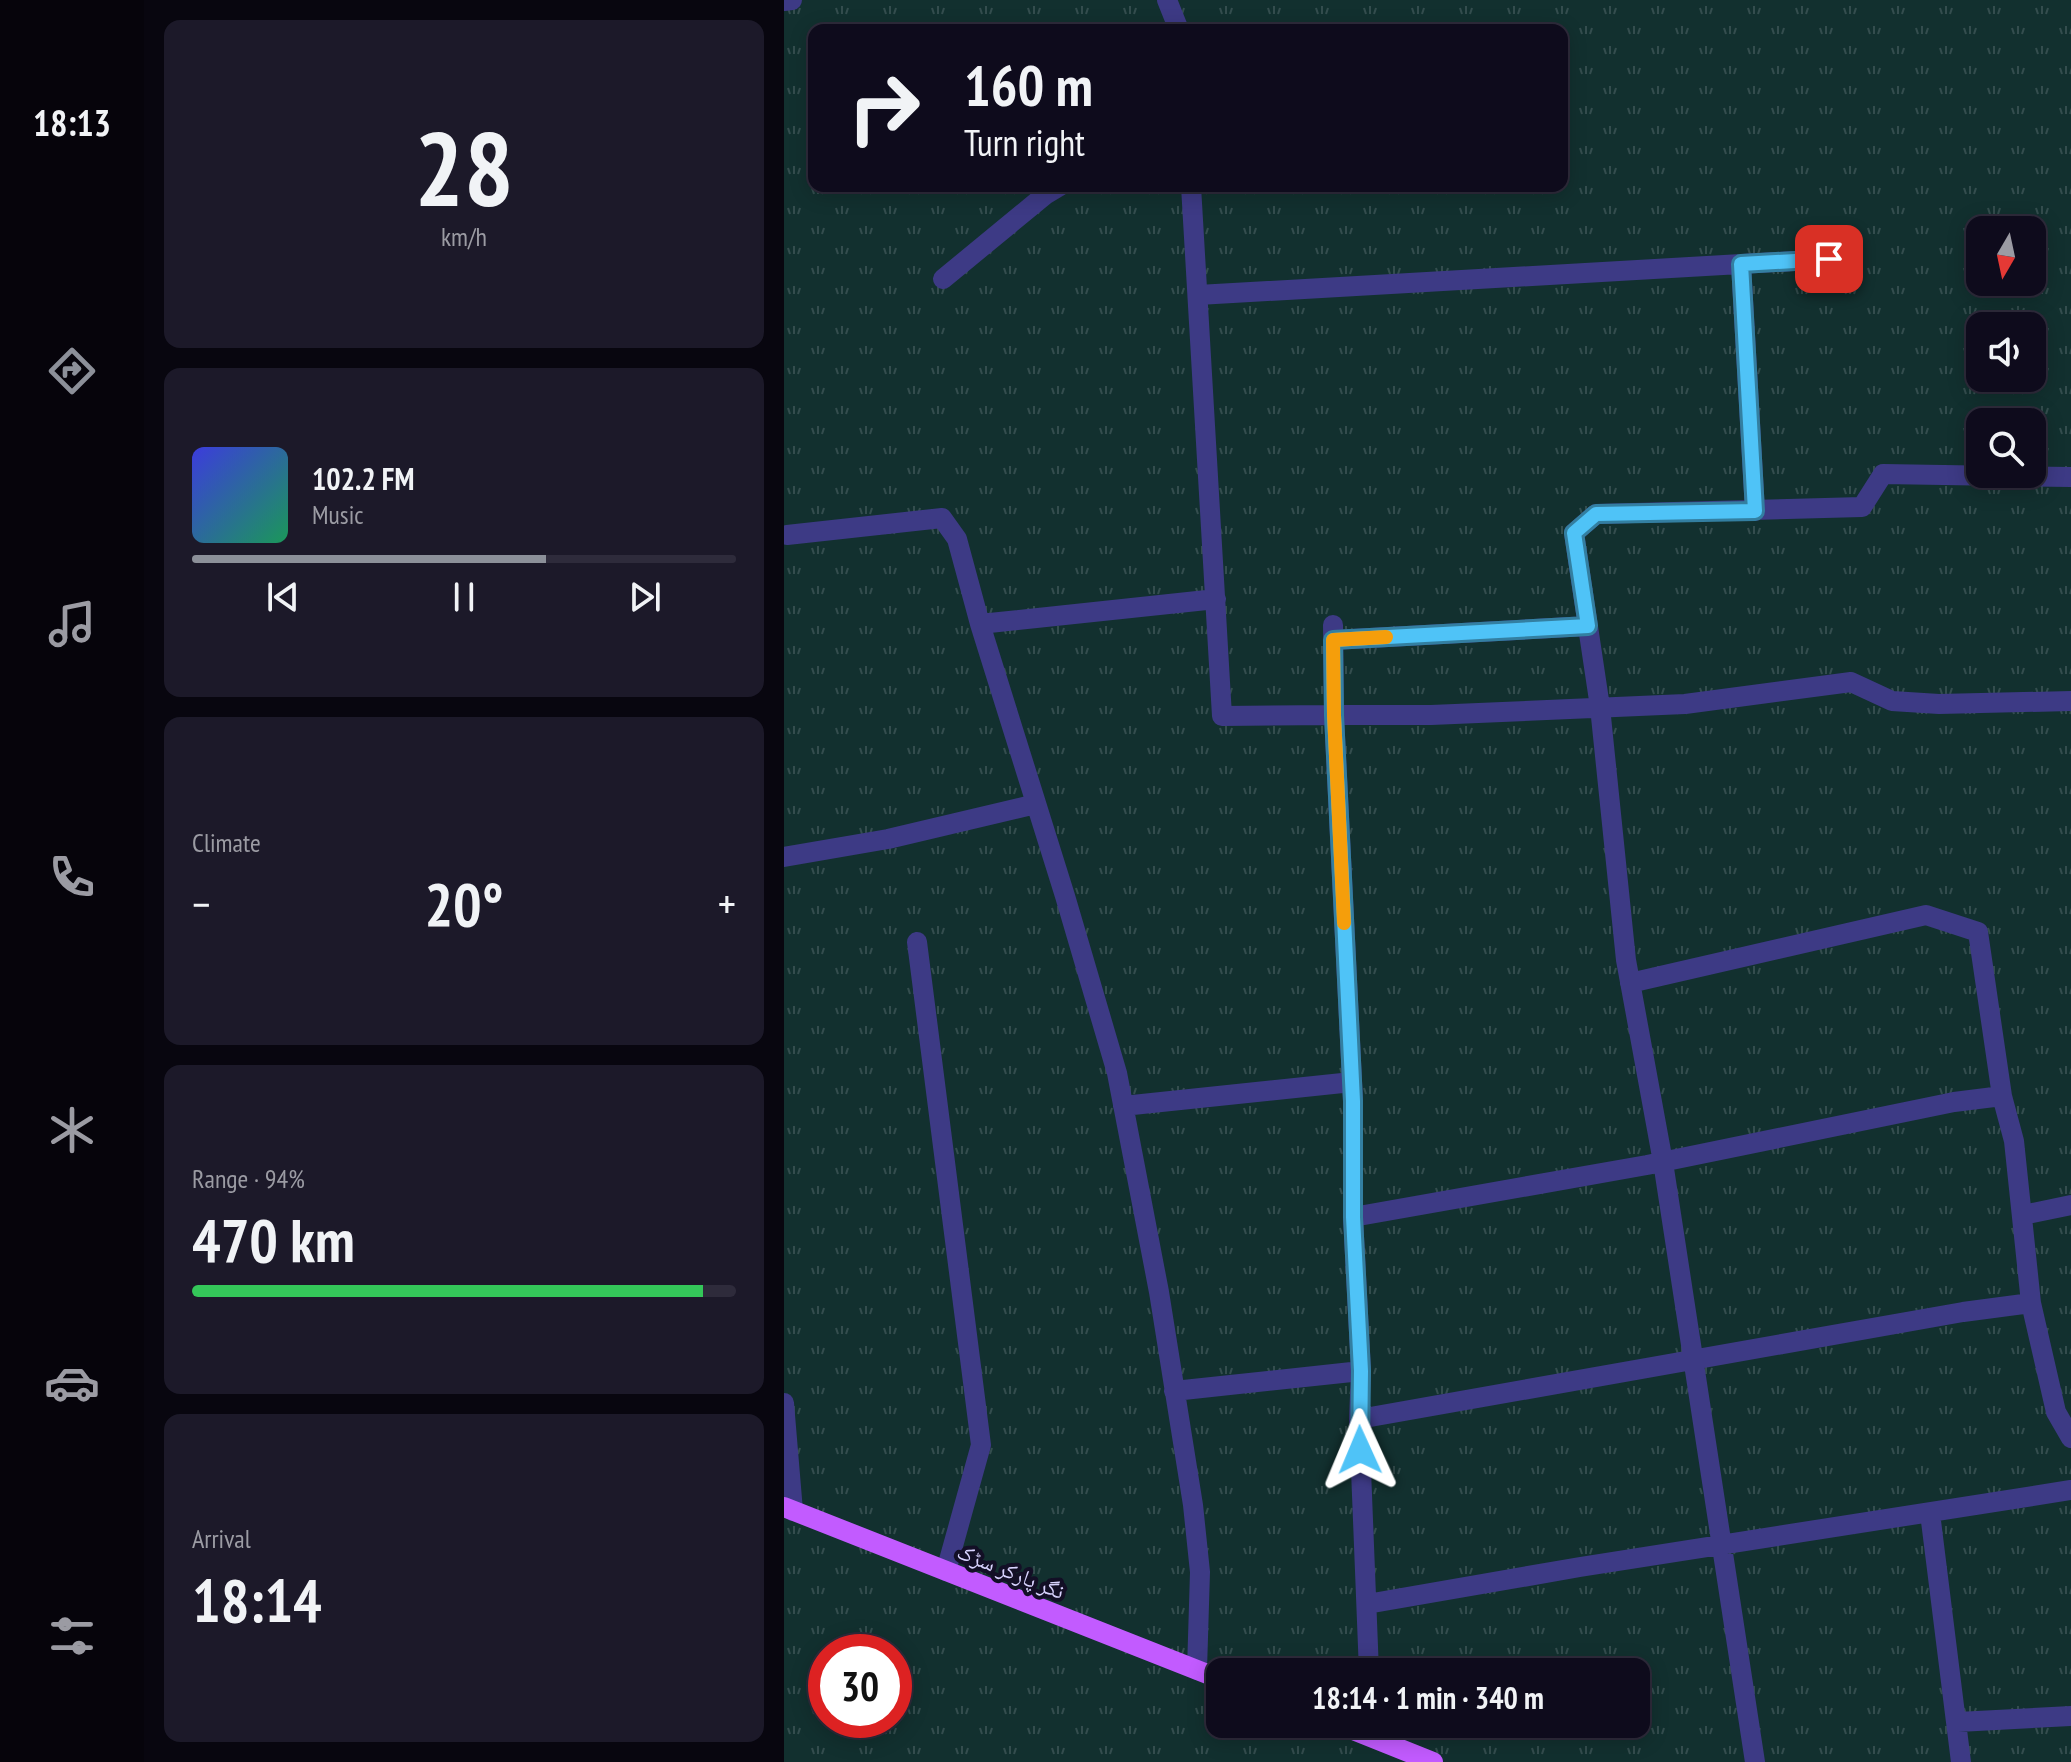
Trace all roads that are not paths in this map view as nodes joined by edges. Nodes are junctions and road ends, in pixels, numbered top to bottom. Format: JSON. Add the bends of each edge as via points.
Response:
{"nodes":[{"id":1,"x":792,"y":0,"type":"edge"},
{"id":2,"x":1167,"y":0,"type":"edge"},
{"id":3,"x":784,"y":1,"type":"edge"},
{"id":4,"x":1177,"y":24,"type":"edge"},
{"id":5,"x":1050,"y":192,"type":"edge"},
{"id":6,"x":1191,"y":192,"type":"edge"},
{"id":7,"x":1829,"y":259,"type":"dead end"},
{"id":8,"x":1741,"y":264,"type":"junction"},
{"id":9,"x":943,"y":279,"type":"dead end"},
{"id":10,"x":1198,"y":295,"type":"junction"},
{"id":11,"x":2071,"y":477,"type":"edge"},
{"id":12,"x":1755,"y":511,"type":"junction"},
{"id":13,"x":787,"y":535,"type":"dead end"},
{"id":14,"x":1216,"y":599,"type":"junction"},
{"id":15,"x":980,"y":624,"type":"junction"},
{"id":16,"x":1588,"y":626,"type":"junction"},
{"id":17,"x":2071,"y":701,"type":"edge"},
{"id":18,"x":1600,"y":707,"type":"junction"},
{"id":19,"x":1334,"y":715,"type":"junction"},
{"id":20,"x":1036,"y":804,"type":"junction"},
{"id":21,"x":784,"y":857,"type":"edge"},
{"id":22,"x":917,"y":942,"type":"dead end"},
{"id":23,"x":1630,"y":983,"type":"junction"},
{"id":24,"x":1352,"y":1082,"type":"junction"},
{"id":25,"x":2002,"y":1096,"type":"junction"},
{"id":26,"x":1123,"y":1106,"type":"junction"},
{"id":27,"x":1663,"y":1162,"type":"junction"},
{"id":28,"x":2071,"y":1205,"type":"edge"},
{"id":29,"x":2023,"y":1215,"type":"junction"},
{"id":30,"x":1353,"y":1217,"type":"junction"},
{"id":31,"x":2031,"y":1303,"type":"junction"},
{"id":32,"x":1692,"y":1361,"type":"junction"},
{"id":33,"x":1361,"y":1371,"type":"junction"},
{"id":34,"x":1174,"y":1391,"type":"junction"},
{"id":35,"x":784,"y":1403,"type":"edge"},
{"id":36,"x":2064,"y":1410,"type":"edge"},
{"id":37,"x":1359,"y":1419,"type":"junction"},
{"id":38,"x":2071,"y":1438,"type":"edge"},
{"id":39,"x":2071,"y":1490,"type":"edge"},
{"id":40,"x":789,"y":1509,"type":"edge"},
{"id":41,"x":1930,"y":1513,"type":"junction"},
{"id":42,"x":1723,"y":1545,"type":"junction"},
{"id":43,"x":946,"y":1571,"type":"junction"},
{"id":44,"x":1367,"y":1604,"type":"junction"},
{"id":45,"x":1369,"y":1658,"type":"edge"},
{"id":46,"x":1197,"y":1670,"type":"junction"},
{"id":47,"x":1206,"y":1674,"type":"edge"},
{"id":48,"x":2071,"y":1716,"type":"edge"},
{"id":49,"x":1958,"y":1722,"type":"junction"},
{"id":50,"x":1386,"y":1738,"type":"edge"},
{"id":51,"x":1433,"y":1762,"type":"edge"},
{"id":52,"x":1755,"y":1762,"type":"edge"},
{"id":53,"x":1961,"y":1762,"type":"edge"}],
"edges":[{"from":1,"to":3,"type":"street"},
{"from":2,"to":4,"type":"street"},
{"from":5,"to":9,"type":"street"},
{"from":6,"to":10,"type":"street"},
{"from":7,"to":8,"type":"street"},
{"from":8,"to":10,"type":"street"},
{"from":8,"to":12,"type":"street"},
{"from":10,"to":14,"type":"street"},
{"from":11,"to":12,"type":"street","via":[[1883,474],[1862,507]]},
{"from":12,"to":16,"type":"street","via":[[1596,514],[1574,533]]},
{"from":13,"to":15,"type":"street","via":[[942,518],[957,539]]},
{"from":14,"to":15,"type":"street"},
{"from":14,"to":19,"type":"street","via":[[1222,716]]},
{"from":15,"to":20,"type":"street"},
{"from":16,"to":18,"type":"street"},
{"from":16,"to":19,"type":"street","via":[[1333,632]]},
{"from":17,"to":18,"type":"street","via":[[1892,701],[1851,682],[1685,704]]},
{"from":18,"to":19,"type":"street"},
{"from":18,"to":23,"type":"street"},
{"from":19,"to":24,"type":"street"},
{"from":20,"to":21,"type":"street"},
{"from":20,"to":26,"type":"street"},
{"from":22,"to":43,"type":"street","via":[[981,1445]]},
{"from":23,"to":25,"type":"street","via":[[1926,915],[1978,932]]},
{"from":23,"to":27,"type":"street"},
{"from":24,"to":26,"type":"street"},
{"from":24,"to":30,"type":"street"},
{"from":25,"to":27,"type":"street"},
{"from":25,"to":29,"type":"street"},
{"from":26,"to":34,"type":"street"},
{"from":27,"to":30,"type":"street"},
{"from":27,"to":32,"type":"street"},
{"from":28,"to":29,"type":"street"},
{"from":29,"to":31,"type":"street"},
{"from":30,"to":33,"type":"street"},
{"from":31,"to":32,"type":"street"},
{"from":31,"to":36,"type":"street"},
{"from":32,"to":37,"type":"street"},
{"from":32,"to":42,"type":"street"},
{"from":33,"to":34,"type":"street"},
{"from":33,"to":37,"type":"street"},
{"from":34,"to":46,"type":"street","via":[[1200,1572]]},
{"from":35,"to":40,"type":"street"},
{"from":36,"to":38,"type":"street"},
{"from":37,"to":44,"type":"street"},
{"from":39,"to":41,"type":"street"},
{"from":40,"to":43,"type":"main road","name":"نگر پارکر سڑک"},
{"from":41,"to":42,"type":"street"},
{"from":41,"to":49,"type":"street"},
{"from":42,"to":44,"type":"street"},
{"from":42,"to":52,"type":"street"},
{"from":43,"to":46,"type":"main road","name":"نگر پارکر سڑک"},
{"from":44,"to":45,"type":"street"},
{"from":46,"to":47,"type":"main road","name":"نگر پارکر سڑک"},
{"from":48,"to":49,"type":"street"},
{"from":49,"to":53,"type":"street"},
{"from":50,"to":51,"type":"main road"}]}
